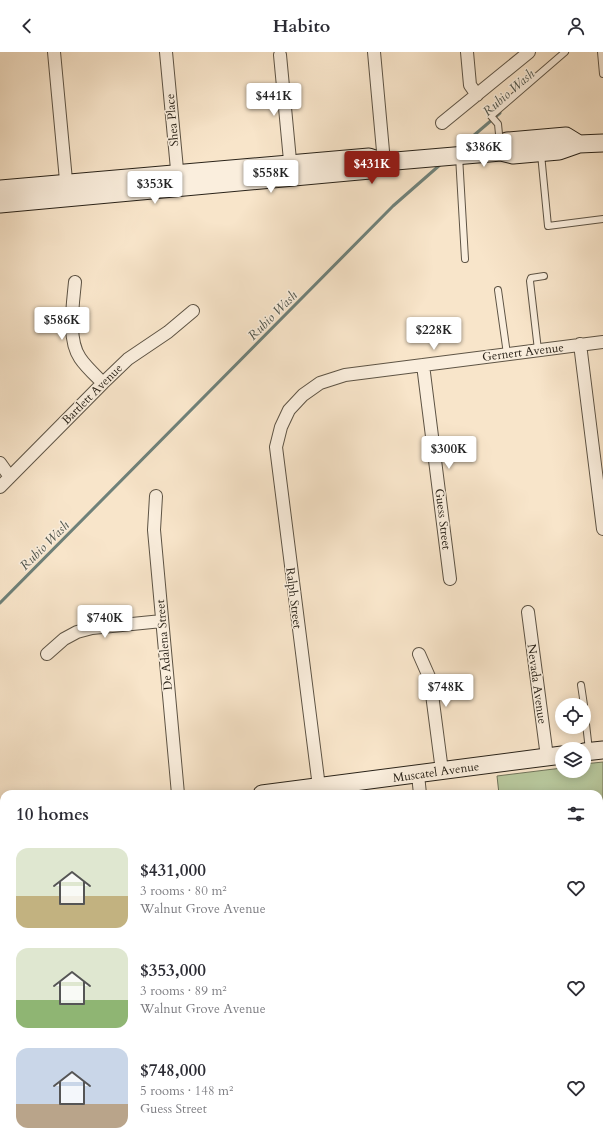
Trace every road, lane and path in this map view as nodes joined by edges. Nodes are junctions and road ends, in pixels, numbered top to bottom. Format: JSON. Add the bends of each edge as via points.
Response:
{"nodes":[{"id":1,"x":54,"y":52,"type":"edge"},
{"id":2,"x":166,"y":52,"type":"edge"},
{"id":3,"x":374,"y":52,"type":"edge"},
{"id":4,"x":467,"y":52,"type":"edge"},
{"id":5,"x":528,"y":52,"type":"edge"},
{"id":6,"x":565,"y":52,"type":"edge"},
{"id":7,"x":601,"y":52,"type":"edge"},
{"id":8,"x":280,"y":55,"type":"dead end"},
{"id":9,"x":603,"y":74,"type":"edge"},
{"id":10,"x":477,"y":94,"type":"junction"},
{"id":11,"x":442,"y":123,"type":"dead end"},
{"id":12,"x":603,"y":143,"type":"edge"},
{"id":13,"x":579,"y":144,"type":"junction"},
{"id":14,"x":501,"y":152,"type":"junction"},
{"id":15,"x":540,"y":152,"type":"junction"},
{"id":16,"x":461,"y":156,"type":"junction"},
{"id":17,"x":384,"y":162,"type":"junction"},
{"id":18,"x":291,"y":170,"type":"junction"},
{"id":19,"x":178,"y":181,"type":"junction"},
{"id":20,"x":0,"y":189,"type":"edge"},
{"id":21,"x":67,"y":191,"type":"junction"},
{"id":22,"x":0,"y":204,"type":"edge"},
{"id":23,"x":603,"y":219,"type":"edge"},
{"id":24,"x":465,"y":259,"type":"dead end"},
{"id":25,"x":544,"y":276,"type":"dead end"},
{"id":26,"x":75,"y":282,"type":"dead end"},
{"id":27,"x":498,"y":290,"type":"dead end"},
{"id":28,"x":193,"y":311,"type":"dead end"},
{"id":29,"x":603,"y":342,"type":"edge"},
{"id":30,"x":580,"y":344,"type":"junction"},
{"id":31,"x":538,"y":350,"type":"junction"},
{"id":32,"x":507,"y":354,"type":"junction"},
{"id":33,"x":423,"y":365,"type":"junction"},
{"id":34,"x":103,"y":383,"type":"junction"},
{"id":35,"x":289,"y":410,"type":"joint"},
{"id":36,"x":0,"y":463,"type":"edge"},
{"id":37,"x":10,"y":476,"type":"junction"},
{"id":38,"x":0,"y":487,"type":"edge"},
{"id":39,"x":156,"y":496,"type":"dead end"},
{"id":40,"x":603,"y":530,"type":"edge"},
{"id":41,"x":450,"y":579,"type":"dead end"},
{"id":42,"x":528,"y":612,"type":"dead end"},
{"id":43,"x":162,"y":622,"type":"junction"},
{"id":44,"x":47,"y":654,"type":"dead end"},
{"id":45,"x":419,"y":654,"type":"dead end"},
{"id":46,"x":582,"y":685,"type":"dead end"},
{"id":47,"x":583,"y":698,"type":"edge"},
{"id":48,"x":589,"y":734,"type":"edge"},
{"id":49,"x":592,"y":751,"type":"edge"},
{"id":50,"x":554,"y":756,"type":"edge"},
{"id":51,"x":442,"y":771,"type":"junction"},
{"id":52,"x":418,"y":775,"type":"junction"},
{"id":53,"x":318,"y":787,"type":"junction"},
{"id":54,"x":178,"y":790,"type":"edge"},
{"id":55,"x":296,"y":790,"type":"edge"},
{"id":56,"x":420,"y":790,"type":"edge"}],
"edges":[{"from":1,"to":21,"type":"street"},
{"from":2,"to":19,"type":"street","name":"Shea Place"},
{"from":3,"to":17,"type":"street"},
{"from":4,"to":10,"type":"street","via":[[470,85]]},
{"from":5,"to":10,"type":"street"},
{"from":6,"to":14,"type":"lane","via":[[491,116],[498,124]]},
{"from":7,"to":9,"type":"lane"},
{"from":8,"to":18,"type":"street"},
{"from":10,"to":11,"type":"street"},
{"from":12,"to":13,"type":"main road"},
{"from":13,"to":14,"type":"main road","via":[[566,136],[507,141]]},
{"from":13,"to":15,"type":"main road","via":[[559,151]]},
{"from":14,"to":15,"type":"main road","via":[[513,155]]},
{"from":14,"to":16,"type":"main road"},
{"from":15,"to":23,"type":"lane","via":[[548,226]]},
{"from":16,"to":17,"type":"main road"},
{"from":16,"to":24,"type":"lane"},
{"from":17,"to":18,"type":"main road","via":[[369,157]]},
{"from":18,"to":19,"type":"main road"},
{"from":19,"to":21,"type":"main road"},
{"from":20,"to":21,"type":"main road"},
{"from":21,"to":22,"type":"main road"},
{"from":25,"to":31,"type":"lane","via":[[532,278],[530,281]]},
{"from":26,"to":34,"type":"street","via":[[72,334],[76,350]]},
{"from":27,"to":32,"type":"lane"},
{"from":28,"to":34,"type":"street","name":"Bartlett Avenue","via":[[168,332],[128,359]]},
{"from":29,"to":30,"type":"street","name":"Gernert Avenue"},
{"from":30,"to":31,"type":"street","name":"Gernert Avenue"},
{"from":30,"to":40,"type":"street"},
{"from":31,"to":32,"type":"street","name":"Gernert Avenue"},
{"from":32,"to":33,"type":"street","name":"Gernert Avenue"},
{"from":33,"to":35,"type":"street","name":"Gernert Avenue","via":[[345,375],[320,382]]},
{"from":33,"to":41,"type":"street","name":"Guess Street"},
{"from":34,"to":37,"type":"street","name":"Bartlett Avenue"},
{"from":35,"to":53,"type":"street","name":"Ralph Street","via":[[276,448]]},
{"from":36,"to":37,"type":"street"},
{"from":37,"to":38,"type":"street","name":"Bartlett Avenue"},
{"from":39,"to":43,"type":"street","name":"De Adalena Street","via":[[154,530]]},
{"from":42,"to":50,"type":"street","name":"Nevada Avenue"},
{"from":43,"to":44,"type":"street","via":[[92,628],[77,632],[64,639]]},
{"from":43,"to":54,"type":"street","name":"De Adalena Street"},
{"from":45,"to":51,"type":"street","via":[[430,679]]},
{"from":46,"to":47,"type":"lane"},
{"from":48,"to":49,"type":"lane"},
{"from":50,"to":51,"type":"main road","name":"Muscatel Avenue"},
{"from":51,"to":52,"type":"main road","name":"Muscatel Avenue"},
{"from":52,"to":53,"type":"main road","name":"Muscatel Avenue"},
{"from":52,"to":56,"type":"street"},
{"from":53,"to":55,"type":"main road","name":"Muscatel Avenue"}]}
